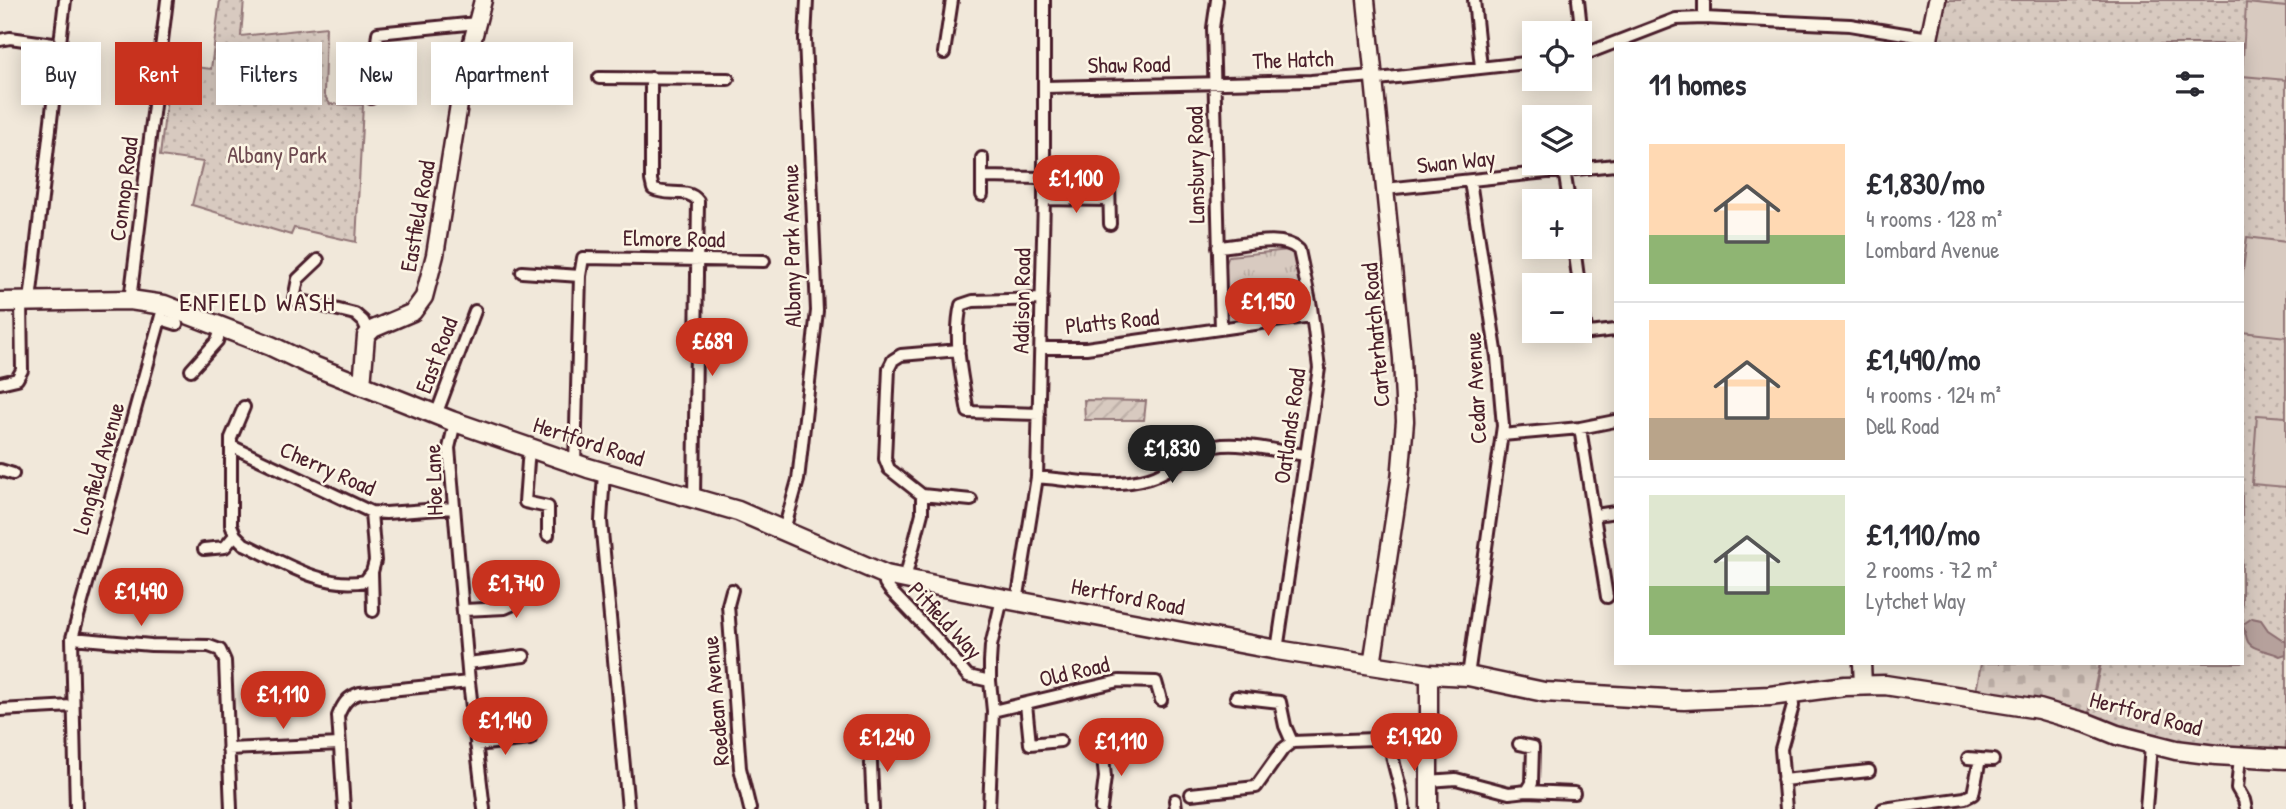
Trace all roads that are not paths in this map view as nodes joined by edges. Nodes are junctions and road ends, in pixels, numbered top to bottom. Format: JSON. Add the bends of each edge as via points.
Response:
{"nodes":[{"id":1,"x":65,"y":0,"type":"edge"},
{"id":2,"x":167,"y":0,"type":"edge"},
{"id":3,"x":483,"y":0,"type":"edge"},
{"id":4,"x":807,"y":0,"type":"edge"},
{"id":5,"x":952,"y":0,"type":"edge"},
{"id":6,"x":1044,"y":0,"type":"edge"},
{"id":7,"x":1217,"y":0,"type":"edge"},
{"id":8,"x":1366,"y":0,"type":"edge"},
{"id":9,"x":1474,"y":0,"type":"edge"},
{"id":10,"x":1578,"y":0,"type":"edge"},
{"id":11,"x":1704,"y":0,"type":"edge"},
{"id":12,"x":1937,"y":0,"type":"edge"},
{"id":13,"x":1704,"y":18,"type":"junction"},
{"id":14,"x":1580,"y":21,"type":"edge"},
{"id":15,"x":477,"y":23,"type":"junction"},
{"id":16,"x":1,"y":39,"type":"edge"},
{"id":17,"x":1928,"y":41,"type":"edge"},
{"id":18,"x":39,"y":42,"type":"edge"},
{"id":19,"x":60,"y":42,"type":"edge"},
{"id":20,"x":377,"y":42,"type":"edge"},
{"id":21,"x":1618,"y":42,"type":"edge"},
{"id":22,"x":1614,"y":43,"type":"edge"},
{"id":23,"x":1592,"y":52,"type":"edge"},
{"id":24,"x":944,"y":53,"type":"dead end"},
{"id":25,"x":1522,"y":63,"type":"edge"},
{"id":26,"x":1481,"y":67,"type":"junction"},
{"id":27,"x":1373,"y":76,"type":"junction"},
{"id":28,"x":599,"y":78,"type":"dead end"},
{"id":29,"x":651,"y":78,"type":"junction"},
{"id":30,"x":728,"y":79,"type":"dead end"},
{"id":31,"x":1214,"y":83,"type":"junction"},
{"id":32,"x":1045,"y":87,"type":"junction"},
{"id":33,"x":52,"y":105,"type":"edge"},
{"id":34,"x":982,"y":158,"type":"dead end"},
{"id":35,"x":1614,"y":165,"type":"edge"},
{"id":36,"x":1592,"y":167,"type":"edge"},
{"id":37,"x":1522,"y":175,"type":"edge"},
{"id":38,"x":983,"y":177,"type":"junction"},
{"id":39,"x":1044,"y":178,"type":"junction"},
{"id":40,"x":1470,"y":181,"type":"junction"},
{"id":41,"x":1109,"y":183,"type":"dead end"},
{"id":42,"x":1385,"y":189,"type":"junction"},
{"id":43,"x":982,"y":195,"type":"dead end"},
{"id":44,"x":1044,"y":199,"type":"junction"},
{"id":45,"x":1109,"y":200,"type":"junction"},
{"id":46,"x":1110,"y":224,"type":"dead end"},
{"id":47,"x":1218,"y":247,"type":"junction"},
{"id":48,"x":698,"y":259,"type":"junction"},
{"id":49,"x":318,"y":260,"type":"dead end"},
{"id":50,"x":764,"y":261,"type":"dead end"},
{"id":51,"x":522,"y":272,"type":"dead end"},
{"id":52,"x":580,"y":276,"type":"junction"},
{"id":53,"x":1042,"y":299,"type":"junction"},
{"id":54,"x":130,"y":300,"type":"junction"},
{"id":55,"x":26,"y":301,"type":"junction"},
{"id":56,"x":0,"y":302,"type":"edge"},
{"id":57,"x":475,"y":311,"type":"dead end"},
{"id":58,"x":163,"y":312,"type":"junction"},
{"id":59,"x":1311,"y":316,"type":"junction"},
{"id":60,"x":177,"y":324,"type":"dead end"},
{"id":61,"x":222,"y":327,"type":"junction"},
{"id":62,"x":1220,"y":329,"type":"junction"},
{"id":63,"x":1614,"y":330,"type":"edge"},
{"id":64,"x":369,"y":333,"type":"junction"},
{"id":65,"x":1592,"y":333,"type":"edge"},
{"id":66,"x":1041,"y":348,"type":"junction"},
{"id":67,"x":959,"y":350,"type":"junction"},
{"id":68,"x":191,"y":370,"type":"dead end"},
{"id":69,"x":0,"y":383,"type":"edge"},
{"id":70,"x":362,"y":385,"type":"junction"},
{"id":71,"x":244,"y":407,"type":"dead end"},
{"id":72,"x":1039,"y":414,"type":"junction"},
{"id":73,"x":436,"y":415,"type":"junction"},
{"id":74,"x":1614,"y":421,"type":"edge"},
{"id":75,"x":456,"y":422,"type":"junction"},
{"id":76,"x":1580,"y":428,"type":"junction"},
{"id":77,"x":1502,"y":435,"type":"junction"},
{"id":78,"x":231,"y":446,"type":"junction"},
{"id":79,"x":529,"y":448,"type":"junction"},
{"id":80,"x":1306,"y":455,"type":"junction"},
{"id":81,"x":575,"y":464,"type":"junction"},
{"id":82,"x":0,"y":470,"type":"edge"},
{"id":83,"x":604,"y":473,"type":"junction"},
{"id":84,"x":13,"y":474,"type":"dead end"},
{"id":85,"x":1037,"y":477,"type":"junction"},
{"id":86,"x":922,"y":495,"type":"junction"},
{"id":87,"x":694,"y":498,"type":"junction"},
{"id":88,"x":971,"y":500,"type":"dead end"},
{"id":89,"x":453,"y":508,"type":"junction"},
{"id":90,"x":371,"y":512,"type":"junction"},
{"id":91,"x":1614,"y":512,"type":"edge"},
{"id":92,"x":1596,"y":515,"type":"junction"},
{"id":93,"x":784,"y":530,"type":"junction"},
{"id":94,"x":235,"y":535,"type":"junction"},
{"id":95,"x":548,"y":535,"type":"dead end"},
{"id":96,"x":204,"y":549,"type":"dead end"},
{"id":97,"x":372,"y":572,"type":"junction"},
{"id":98,"x":886,"y":575,"type":"junction"},
{"id":99,"x":516,"y":577,"type":"dead end"},
{"id":100,"x":905,"y":579,"type":"junction"},
{"id":101,"x":732,"y":590,"type":"dead end"},
{"id":102,"x":1607,"y":597,"type":"dead end"},
{"id":103,"x":1010,"y":600,"type":"junction"},
{"id":104,"x":464,"y":610,"type":"junction"},
{"id":105,"x":373,"y":611,"type":"dead end"},
{"id":106,"x":72,"y":638,"type":"junction"},
{"id":107,"x":1277,"y":650,"type":"junction"},
{"id":108,"x":524,"y":656,"type":"dead end"},
{"id":109,"x":468,"y":663,"type":"junction"},
{"id":110,"x":1372,"y":665,"type":"junction"},
{"id":111,"x":1862,"y":665,"type":"edge"},
{"id":112,"x":1429,"y":674,"type":"junction"},
{"id":113,"x":1468,"y":676,"type":"junction"},
{"id":114,"x":989,"y":681,"type":"junction"},
{"id":115,"x":469,"y":682,"type":"junction"},
{"id":116,"x":1863,"y":685,"type":"junction"},
{"id":117,"x":1792,"y":694,"type":"junction"},
{"id":118,"x":1236,"y":697,"type":"dead end"},
{"id":119,"x":1161,"y":700,"type":"dead end"},
{"id":120,"x":1026,"y":704,"type":"junction"},
{"id":121,"x":72,"y":706,"type":"junction"},
{"id":122,"x":0,"y":710,"type":"edge"},
{"id":123,"x":993,"y":711,"type":"junction"},
{"id":124,"x":1429,"y":737,"type":"junction"},
{"id":125,"x":530,"y":739,"type":"dead end"},
{"id":126,"x":1391,"y":739,"type":"junction"},
{"id":127,"x":870,"y":741,"type":"dead end"},
{"id":128,"x":1060,"y":741,"type":"dead end"},
{"id":129,"x":1292,"y":742,"type":"junction"},
{"id":130,"x":340,"y":744,"type":"junction"},
{"id":131,"x":1519,"y":744,"type":"dead end"},
{"id":132,"x":476,"y":745,"type":"junction"},
{"id":133,"x":2151,"y":745,"type":"junction"},
{"id":134,"x":1102,"y":746,"type":"dead end"},
{"id":135,"x":228,"y":749,"type":"junction"},
{"id":136,"x":2240,"y":757,"type":"junction"},
{"id":137,"x":2286,"y":759,"type":"edge"},
{"id":138,"x":1993,"y":760,"type":"dead end"},
{"id":139,"x":1869,"y":771,"type":"dead end"},
{"id":140,"x":1783,"y":780,"type":"junction"},
{"id":141,"x":1428,"y":781,"type":"junction"},
{"id":142,"x":1527,"y":791,"type":"junction"},
{"id":143,"x":1191,"y":793,"type":"dead end"},
{"id":144,"x":1574,"y":793,"type":"dead end"},
{"id":145,"x":76,"y":809,"type":"edge"},
{"id":146,"x":231,"y":809,"type":"edge"},
{"id":147,"x":344,"y":809,"type":"edge"},
{"id":148,"x":484,"y":809,"type":"edge"},
{"id":149,"x":628,"y":809,"type":"edge"},
{"id":150,"x":750,"y":809,"type":"edge"},
{"id":151,"x":873,"y":809,"type":"edge"},
{"id":152,"x":989,"y":809,"type":"edge"},
{"id":153,"x":1101,"y":809,"type":"edge"},
{"id":154,"x":1404,"y":809,"type":"edge"},
{"id":155,"x":1429,"y":809,"type":"edge"},
{"id":156,"x":1786,"y":809,"type":"edge"},
{"id":157,"x":1883,"y":809,"type":"edge"},
{"id":158,"x":2146,"y":809,"type":"edge"},
{"id":159,"x":2246,"y":809,"type":"edge"}],
"edges":[{"from":1,"to":19,"type":"street"},
{"from":2,"to":54,"type":"street","name":"Connop Road"},
{"from":3,"to":15,"type":"street","name":"Eastfield Road"},
{"from":4,"to":93,"type":"street","name":"Albany Park Avenue","via":[[817,311],[798,480]]},
{"from":5,"to":24,"type":"street"},
{"from":6,"to":32,"type":"street","name":"Addison Road"},
{"from":7,"to":31,"type":"street","name":"Lansbury Road"},
{"from":8,"to":27,"type":"street","name":"Carterhatch Road"},
{"from":9,"to":26,"type":"street"},
{"from":10,"to":14,"type":"street"},
{"from":11,"to":13,"type":"street"},
{"from":12,"to":17,"type":"street"},
{"from":13,"to":17,"type":"street","via":[[1850,25]]},
{"from":13,"to":21,"type":"street","via":[[1676,19]]},
{"from":15,"to":20,"type":"street","via":[[378,33]]},
{"from":15,"to":64,"type":"street","name":"Eastfield Road","via":[[424,297],[413,312]]},
{"from":16,"to":18,"type":"street"},
{"from":22,"to":23,"type":"street"},
{"from":25,"to":26,"type":"street","name":"The Hatch"},
{"from":26,"to":27,"type":"street","name":"The Hatch"},
{"from":27,"to":31,"type":"street","name":"The Hatch"},
{"from":27,"to":42,"type":"street","name":"Carterhatch Road"},
{"from":28,"to":29,"type":"street"},
{"from":29,"to":30,"type":"street"},
{"from":29,"to":48,"type":"street","via":[[653,189],[689,194],[698,201]]},
{"from":31,"to":32,"type":"street","name":"Shaw Road"},
{"from":31,"to":47,"type":"street","name":"Lansbury Road"},
{"from":32,"to":39,"type":"street","name":"Addison Road"},
{"from":33,"to":55,"type":"street"},
{"from":34,"to":38,"type":"street"},
{"from":35,"to":36,"type":"street","name":"Swan Way"},
{"from":37,"to":40,"type":"street","name":"Swan Way"},
{"from":38,"to":39,"type":"street"},
{"from":38,"to":43,"type":"street"},
{"from":39,"to":44,"type":"street","name":"Addison Road"},
{"from":40,"to":42,"type":"street","name":"Swan Way"},
{"from":40,"to":77,"type":"street","name":"Cedar Avenue","via":[[1497,357]]},
{"from":41,"to":45,"type":"street"},
{"from":42,"to":110,"type":"street","name":"Carterhatch Road","via":[[1405,421]]},
{"from":44,"to":45,"type":"street"},
{"from":44,"to":53,"type":"street","name":"Addison Road"},
{"from":45,"to":46,"type":"street"},
{"from":47,"to":59,"type":"street","name":"Oatlands Road","via":[[1292,243],[1299,250]]},
{"from":47,"to":62,"type":"street","name":"Lansbury Road"},
{"from":48,"to":50,"type":"street","name":"Elmore Road"},
{"from":48,"to":52,"type":"street","name":"Elmore Road","via":[[583,258]]},
{"from":48,"to":87,"type":"street"},
{"from":49,"to":64,"type":"street","via":[[298,279],[294,299],[355,314]]},
{"from":51,"to":52,"type":"street"},
{"from":52,"to":81,"type":"street"},
{"from":53,"to":66,"type":"street","name":"Addison Road"},
{"from":53,"to":67,"type":"street","via":[[961,305]]},
{"from":54,"to":55,"type":"main road","name":"Hertford Road"},
{"from":54,"to":58,"type":"main road","name":"Hertford Road"},
{"from":55,"to":56,"type":"main road","name":"Hertford Road"},
{"from":55,"to":69,"type":"street","via":[[22,370],[17,379]]},
{"from":57,"to":73,"type":"street","name":"East Road"},
{"from":58,"to":60,"type":"street"},
{"from":58,"to":61,"type":"main road","name":"Hertford Road"},
{"from":58,"to":106,"type":"street","name":"Longfield Avenue"},
{"from":59,"to":62,"type":"street","name":"Platts Road"},
{"from":59,"to":80,"type":"street","name":"Oatlands Road","via":[[1319,368]]},
{"from":61,"to":68,"type":"street","via":[[217,341]]},
{"from":61,"to":70,"type":"main road","name":"Hertford Road"},
{"from":62,"to":66,"type":"street","name":"Platts Road","via":[[1086,348]]},
{"from":63,"to":65,"type":"street"},
{"from":64,"to":70,"type":"street"},
{"from":66,"to":72,"type":"street","name":"Addison Road"},
{"from":67,"to":72,"type":"street","via":[[968,412]]},
{"from":67,"to":86,"type":"street","via":[[901,355],[889,368],[885,459],[889,469]]},
{"from":70,"to":73,"type":"main road","name":"Hertford Road"},
{"from":71,"to":78,"type":"street"},
{"from":72,"to":85,"type":"street","name":"Addison Road"},
{"from":73,"to":75,"type":"main road","name":"Hertford Road"},
{"from":74,"to":76,"type":"street"},
{"from":75,"to":79,"type":"main road","name":"Hertford Road"},
{"from":75,"to":89,"type":"street","name":"Hoe Lane","via":[[449,448]]},
{"from":76,"to":77,"type":"street"},
{"from":76,"to":92,"type":"street"},
{"from":77,"to":113,"type":"street","name":"Cedar Avenue"},
{"from":78,"to":90,"type":"street","name":"Cherry Road"},
{"from":78,"to":94,"type":"street","via":[[231,525]]},
{"from":79,"to":81,"type":"main road","name":"Hertford Road"},
{"from":79,"to":95,"type":"street","via":[[525,502],[548,507]]},
{"from":80,"to":85,"type":"street","via":[[1216,445],[1149,478],[1129,482]]},
{"from":80,"to":107,"type":"street","name":"Oatlands Road"},
{"from":81,"to":83,"type":"main road","name":"Hertford Road"},
{"from":82,"to":84,"type":"street"},
{"from":83,"to":87,"type":"main road","name":"Hertford Road"},
{"from":83,"to":149,"type":"street","via":[[601,521]]},
{"from":85,"to":103,"type":"street","name":"Addison Road"},
{"from":86,"to":88,"type":"street"},
{"from":86,"to":100,"type":"street","via":[[922,513]]},
{"from":87,"to":93,"type":"main road","name":"Hertford Road"},
{"from":89,"to":90,"type":"street","name":"Cherry Road"},
{"from":89,"to":104,"type":"street","name":"Hoe Lane"},
{"from":90,"to":97,"type":"street"},
{"from":91,"to":92,"type":"street"},
{"from":92,"to":102,"type":"street"},
{"from":93,"to":98,"type":"main road","name":"Hertford Road"},
{"from":94,"to":96,"type":"street","via":[[225,547]]},
{"from":94,"to":97,"type":"street","via":[[244,544],[317,577],[365,581]]},
{"from":97,"to":105,"type":"street"},
{"from":98,"to":100,"type":"main road","name":"Hertford Road"},
{"from":98,"to":114,"type":"street","name":"Pitfield Way","via":[[890,590],[968,676]]},
{"from":99,"to":104,"type":"street","via":[[514,604]]},
{"from":100,"to":103,"type":"main road","name":"Hertford Road"},
{"from":101,"to":150,"type":"street","name":"Roedean Avenue","via":[[728,605],[740,768]]},
{"from":103,"to":107,"type":"main road","name":"Hertford Road"},
{"from":103,"to":114,"type":"street","name":"Addison Road","via":[[991,646]]},
{"from":104,"to":109,"type":"street","name":"Hoe Lane"},
{"from":106,"to":121,"type":"street","name":"Longfield Avenue"},
{"from":106,"to":135,"type":"street","via":[[220,650],[225,660]]},
{"from":107,"to":110,"type":"main road","name":"Hertford Road"},
{"from":108,"to":109,"type":"street"},
{"from":109,"to":115,"type":"street","name":"Hoe Lane"},
{"from":110,"to":112,"type":"main road","name":"Hertford Road"},
{"from":111,"to":116,"type":"street"},
{"from":112,"to":113,"type":"main road","name":"Hertford Road"},
{"from":112,"to":124,"type":"street"},
{"from":113,"to":117,"type":"main road","name":"Hertford Road","via":[[1584,695],[1684,700]]},
{"from":114,"to":123,"type":"street","name":"Addison Road"},
{"from":115,"to":130,"type":"street","via":[[351,696],[338,716]]},
{"from":115,"to":132,"type":"street","name":"Hoe Lane"},
{"from":116,"to":117,"type":"main road","name":"Hertford Road"},
{"from":116,"to":133,"type":"main road","name":"Hertford Road","via":[[1913,688],[2039,709]]},
{"from":117,"to":140,"type":"street","via":[[1781,749]]},
{"from":118,"to":129,"type":"street","via":[[1280,702]]},
{"from":119,"to":120,"type":"street","name":"Old Road","via":[[1156,682],[1119,681]]},
{"from":120,"to":123,"type":"street","name":"Old Road"},
{"from":120,"to":128,"type":"street","name":"Old Road","via":[[1030,744]]},
{"from":121,"to":122,"type":"street"},
{"from":121,"to":145,"type":"street","name":"Longfield Avenue"},
{"from":123,"to":152,"type":"street","name":"Addison Road"},
{"from":124,"to":126,"type":"street"},
{"from":124,"to":141,"type":"street"},
{"from":125,"to":132,"type":"street"},
{"from":126,"to":129,"type":"street"},
{"from":126,"to":154,"type":"street"},
{"from":127,"to":151,"type":"street"},
{"from":129,"to":143,"type":"street","via":[[1259,790]]},
{"from":130,"to":135,"type":"street"},
{"from":130,"to":147,"type":"street"},
{"from":131,"to":142,"type":"street","via":[[1532,747],[1532,783]]},
{"from":132,"to":148,"type":"street","name":"Hoe Lane"},
{"from":133,"to":136,"type":"main road","name":"Hertford Road"},
{"from":133,"to":158,"type":"street"},
{"from":134,"to":153,"type":"street"},
{"from":135,"to":146,"type":"street"},
{"from":136,"to":137,"type":"main road","name":"Hertford Road"},
{"from":136,"to":159,"type":"street","via":[[2237,788]]},
{"from":138,"to":157,"type":"street","via":[[1974,759],[1973,794],[1965,798]]},
{"from":139,"to":140,"type":"street"},
{"from":140,"to":156,"type":"street"},
{"from":141,"to":142,"type":"street","via":[[1456,779],[1509,793]]},
{"from":141,"to":155,"type":"street"},
{"from":142,"to":144,"type":"street"}]}
